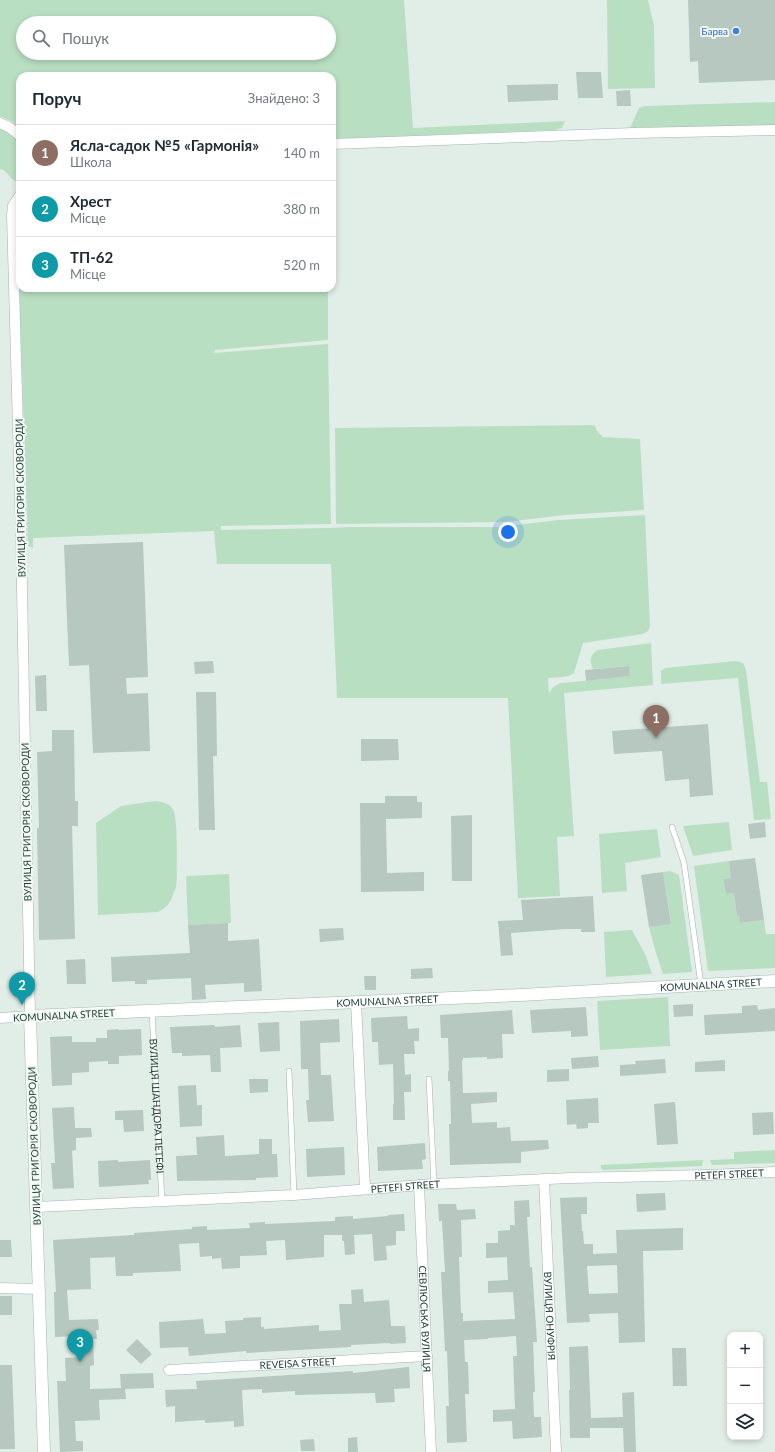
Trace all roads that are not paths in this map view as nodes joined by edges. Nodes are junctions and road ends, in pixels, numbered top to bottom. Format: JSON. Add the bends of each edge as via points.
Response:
{"nodes":[{"id":1,"x":0,"y":123,"type":"edge"},
{"id":2,"x":775,"y":130,"type":"edge"},
{"id":3,"x":16,"y":131,"type":"edge"},
{"id":4,"x":336,"y":144,"type":"edge"},
{"id":5,"x":16,"y":202,"type":"edge"},
{"id":6,"x":672,"y":827,"type":"dead end"},
{"id":7,"x":775,"y":981,"type":"edge"},
{"id":8,"x":701,"y":985,"type":"junction"},
{"id":9,"x":356,"y":1002,"type":"junction"},
{"id":10,"x":152,"y":1011,"type":"junction"},
{"id":11,"x":30,"y":1016,"type":"junction"},
{"id":12,"x":0,"y":1018,"type":"edge"},
{"id":13,"x":288,"y":1071,"type":"dead end"},
{"id":14,"x":429,"y":1079,"type":"dead end"},
{"id":15,"x":775,"y":1172,"type":"edge"},
{"id":16,"x":544,"y":1179,"type":"junction"},
{"id":17,"x":434,"y":1184,"type":"junction"},
{"id":18,"x":419,"y":1185,"type":"junction"},
{"id":19,"x":365,"y":1190,"type":"junction"},
{"id":20,"x":294,"y":1195,"type":"junction"},
{"id":21,"x":162,"y":1202,"type":"junction"},
{"id":22,"x":36,"y":1207,"type":"junction"},
{"id":23,"x":0,"y":1288,"type":"edge"},
{"id":24,"x":39,"y":1289,"type":"junction"},
{"id":25,"x":426,"y":1356,"type":"junction"},
{"id":26,"x":170,"y":1370,"type":"dead end"},
{"id":27,"x":44,"y":1452,"type":"edge"},
{"id":28,"x":431,"y":1452,"type":"edge"},
{"id":29,"x":551,"y":1452,"type":"edge"},
{"id":30,"x":556,"y":1452,"type":"edge"}],
"edges":[{"from":1,"to":3,"type":"street"},
{"from":2,"to":4,"type":"street"},
{"from":5,"to":11,"type":"street","name":"ВУЛИЦЯ ГРИГОРІЯ СКОВОРОДИ","via":[[12,215]]},
{"from":6,"to":8,"type":"lane","via":[[684,863]]},
{"from":7,"to":8,"type":"main road","name":"KOMUNALNA STREET"},
{"from":8,"to":9,"type":"main road","name":"KOMUNALNA STREET"},
{"from":9,"to":10,"type":"main road","name":"KOMUNALNA STREET"},
{"from":9,"to":19,"type":"street"},
{"from":10,"to":11,"type":"main road","name":"KOMUNALNA STREET"},
{"from":10,"to":21,"type":"lane","name":"ВУЛИЦЯ ШАНДОРА ПЕТЕФІ"},
{"from":11,"to":12,"type":"street","name":"KOMUNALNA STREET"},
{"from":11,"to":22,"type":"main road","name":"ВУЛИЦЯ ГРИГОРІЯ СКОВОРОДИ"},
{"from":13,"to":20,"type":"lane"},
{"from":14,"to":17,"type":"lane"},
{"from":15,"to":16,"type":"street","name":"PETEFI STREET"},
{"from":16,"to":17,"type":"street","name":"PETEFI STREET"},
{"from":16,"to":30,"type":"street","name":"ВУЛИЦЯ ОНУФРІЯ"},
{"from":17,"to":18,"type":"street","name":"PETEFI STREET"},
{"from":18,"to":19,"type":"street","name":"PETEFI STREET"},
{"from":18,"to":25,"type":"street","name":"СЕВЛЮСЬКА ВУЛИЦЯ"},
{"from":19,"to":20,"type":"street","name":"PETEFI STREET"},
{"from":20,"to":21,"type":"street","name":"PETEFI STREET"},
{"from":21,"to":22,"type":"street","name":"PETEFI STREET"},
{"from":22,"to":24,"type":"main road","name":"ВУЛИЦЯ ГРИГОРІЯ СКОВОРОДИ"},
{"from":23,"to":24,"type":"street"},
{"from":24,"to":27,"type":"main road","name":"ВУЛИЦЯ ГРИГОРІЯ СКОВОРОДИ"},
{"from":25,"to":26,"type":"street","name":"REVEISA STREET"},
{"from":25,"to":28,"type":"street","name":"СЕВЛЮСЬКА ВУЛИЦЯ"},
{"from":29,"to":30,"type":"lane"}]}
